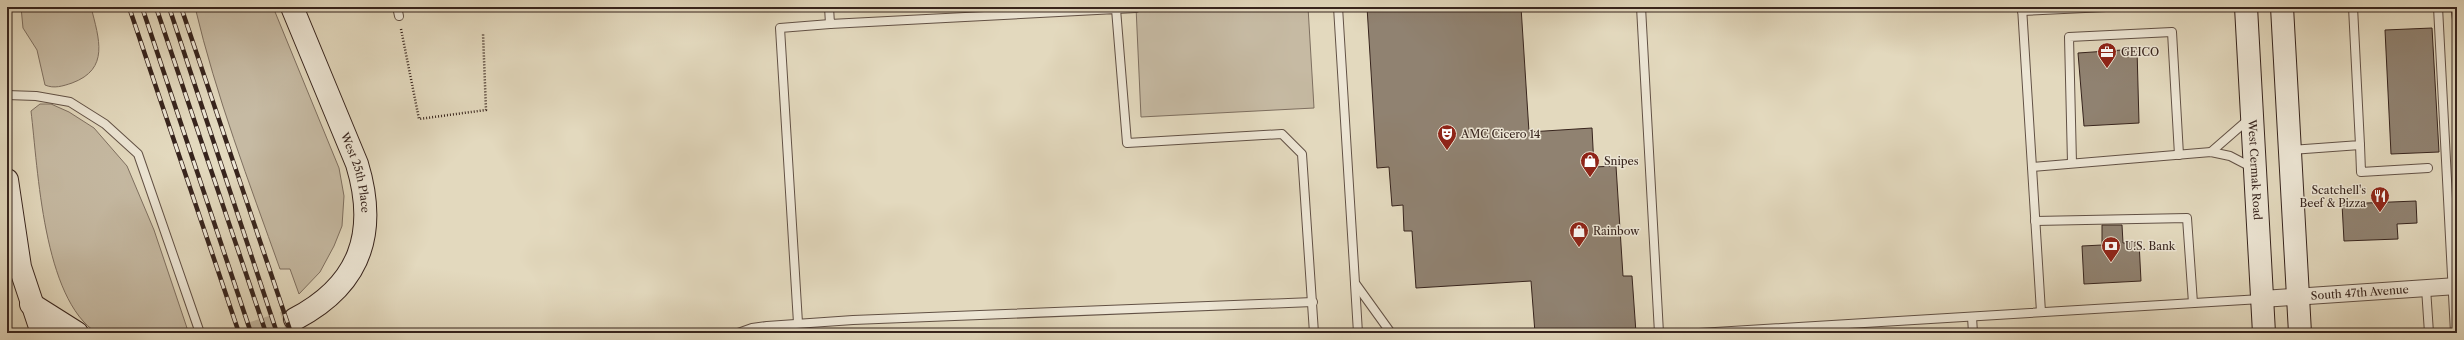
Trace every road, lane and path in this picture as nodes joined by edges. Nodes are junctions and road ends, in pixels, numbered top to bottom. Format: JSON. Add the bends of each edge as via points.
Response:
{"nodes":[{"id":1,"x":292,"y":7,"type":"edge"},
{"id":2,"x":397,"y":7,"type":"edge"},
{"id":3,"x":829,"y":7,"type":"edge"},
{"id":4,"x":1338,"y":7,"type":"edge"},
{"id":5,"x":1641,"y":7,"type":"edge"},
{"id":6,"x":2106,"y":7,"type":"edge"},
{"id":7,"x":2246,"y":7,"type":"edge"},
{"id":8,"x":2282,"y":7,"type":"edge"},
{"id":9,"x":2353,"y":7,"type":"edge"},
{"id":10,"x":2438,"y":7,"type":"edge"},
{"id":11,"x":1136,"y":8,"type":"dead end"},
{"id":12,"x":1116,"y":9,"type":"junction"},
{"id":13,"x":2022,"y":9,"type":"edge"},
{"id":14,"x":399,"y":16,"type":"joint"},
{"id":15,"x":830,"y":24,"type":"junction"},
{"id":16,"x":483,"y":33,"type":"dead end"},
{"id":17,"x":7,"y":95,"type":"edge"},
{"id":18,"x":2252,"y":117,"type":"junction"},
{"id":19,"x":2360,"y":146,"type":"junction"},
{"id":20,"x":2290,"y":150,"type":"junction"},
{"id":21,"x":2211,"y":152,"type":"junction"},
{"id":22,"x":2179,"y":155,"type":"junction"},
{"id":23,"x":2072,"y":163,"type":"junction"},
{"id":24,"x":2032,"y":167,"type":"junction"},
{"id":25,"x":2254,"y":168,"type":"junction"},
{"id":26,"x":2428,"y":168,"type":"dead end"},
{"id":27,"x":7,"y":180,"type":"edge"},
{"id":28,"x":2035,"y":221,"type":"junction"},
{"id":29,"x":1355,"y":283,"type":"junction"},
{"id":30,"x":2455,"y":286,"type":"edge"},
{"id":31,"x":2426,"y":288,"type":"junction"},
{"id":32,"x":2297,"y":297,"type":"junction"},
{"id":33,"x":2262,"y":299,"type":"junction"},
{"id":34,"x":1313,"y":302,"type":"junction"},
{"id":35,"x":31,"y":304,"type":"junction"},
{"id":36,"x":2193,"y":304,"type":"junction"},
{"id":37,"x":2040,"y":312,"type":"junction"},
{"id":38,"x":1972,"y":317,"type":"junction"},
{"id":39,"x":295,"y":319,"type":"tunnel mouth"},
{"id":40,"x":798,"y":323,"type":"junction"},
{"id":41,"x":32,"y":333,"type":"edge"},
{"id":42,"x":42,"y":333,"type":"edge"},
{"id":43,"x":77,"y":333,"type":"edge"},
{"id":44,"x":200,"y":333,"type":"edge"},
{"id":45,"x":738,"y":333,"type":"edge"},
{"id":46,"x":1314,"y":333,"type":"edge"},
{"id":47,"x":1358,"y":333,"type":"edge"},
{"id":48,"x":1391,"y":333,"type":"edge"},
{"id":49,"x":1659,"y":333,"type":"edge"},
{"id":50,"x":1699,"y":333,"type":"edge"},
{"id":51,"x":1973,"y":333,"type":"edge"},
{"id":52,"x":2264,"y":333,"type":"edge"},
{"id":53,"x":2300,"y":333,"type":"edge"},
{"id":54,"x":2429,"y":333,"type":"edge"},
{"id":55,"x":2455,"y":333,"type":"edge"}],
"edges":[{"from":1,"to":39,"type":"main road","name":"West 25th Place","via":[[357,164],[367,210],[365,232],[345,279],[330,297]]},
{"from":2,"to":14,"type":"lane"},
{"from":3,"to":15,"type":"lane"},
{"from":4,"to":29,"type":"lane"},
{"from":5,"to":49,"type":"lane"},
{"from":6,"to":13,"type":"lane"},
{"from":7,"to":18,"type":"main road","name":"West Cermak Road"},
{"from":8,"to":20,"type":"main road"},
{"from":9,"to":19,"type":"lane"},
{"from":10,"to":30,"type":"lane"},
{"from":11,"to":12,"type":"lane"},
{"from":12,"to":15,"type":"lane"},
{"from":12,"to":34,"type":"lane","via":[[1127,143],[1282,134],[1302,154]]},
{"from":13,"to":24,"type":"lane"},
{"from":14,"to":16,"type":"path","via":[[419,119],[486,110]]},
{"from":15,"to":40,"type":"lane","via":[[780,28]]},
{"from":17,"to":44,"type":"lane","via":[[36,96],[70,102],[105,124],[138,154]]},
{"from":18,"to":21,"type":"lane"},
{"from":18,"to":25,"type":"main road","name":"West Cermak Road"},
{"from":19,"to":20,"type":"lane"},
{"from":19,"to":26,"type":"lane","via":[[2361,172]]},
{"from":20,"to":32,"type":"main road"},
{"from":21,"to":22,"type":"lane"},
{"from":21,"to":25,"type":"lane","via":[[2230,156]]},
{"from":22,"to":23,"type":"lane"},
{"from":22,"to":23,"type":"lane","via":[[2172,32],[2069,37]]},
{"from":23,"to":24,"type":"lane"},
{"from":24,"to":28,"type":"lane"},
{"from":25,"to":33,"type":"main road","name":"West Cermak Road"},
{"from":27,"to":35,"type":"main road","via":[[20,267]]},
{"from":28,"to":36,"type":"lane","via":[[2187,218]]},
{"from":28,"to":37,"type":"lane"},
{"from":29,"to":47,"type":"lane"},
{"from":29,"to":48,"type":"lane"},
{"from":30,"to":31,"type":"street","name":"South 47th Avenue"},
{"from":30,"to":55,"type":"lane"},
{"from":31,"to":32,"type":"street","name":"South 47th Avenue"},
{"from":31,"to":54,"type":"lane"},
{"from":32,"to":33,"type":"street","name":"South 47th Avenue"},
{"from":32,"to":53,"type":"main road"},
{"from":33,"to":36,"type":"lane"},
{"from":33,"to":52,"type":"main road","name":"West Cermak Road"},
{"from":34,"to":40,"type":"lane"},
{"from":34,"to":46,"type":"lane"},
{"from":35,"to":41,"type":"main road"},
{"from":35,"to":42,"type":"main road"},
{"from":35,"to":43,"type":"main road"},
{"from":36,"to":37,"type":"lane"},
{"from":37,"to":38,"type":"lane"},
{"from":38,"to":50,"type":"lane"},
{"from":38,"to":51,"type":"lane"},
{"from":40,"to":45,"type":"lane","via":[[752,328]]}]}
